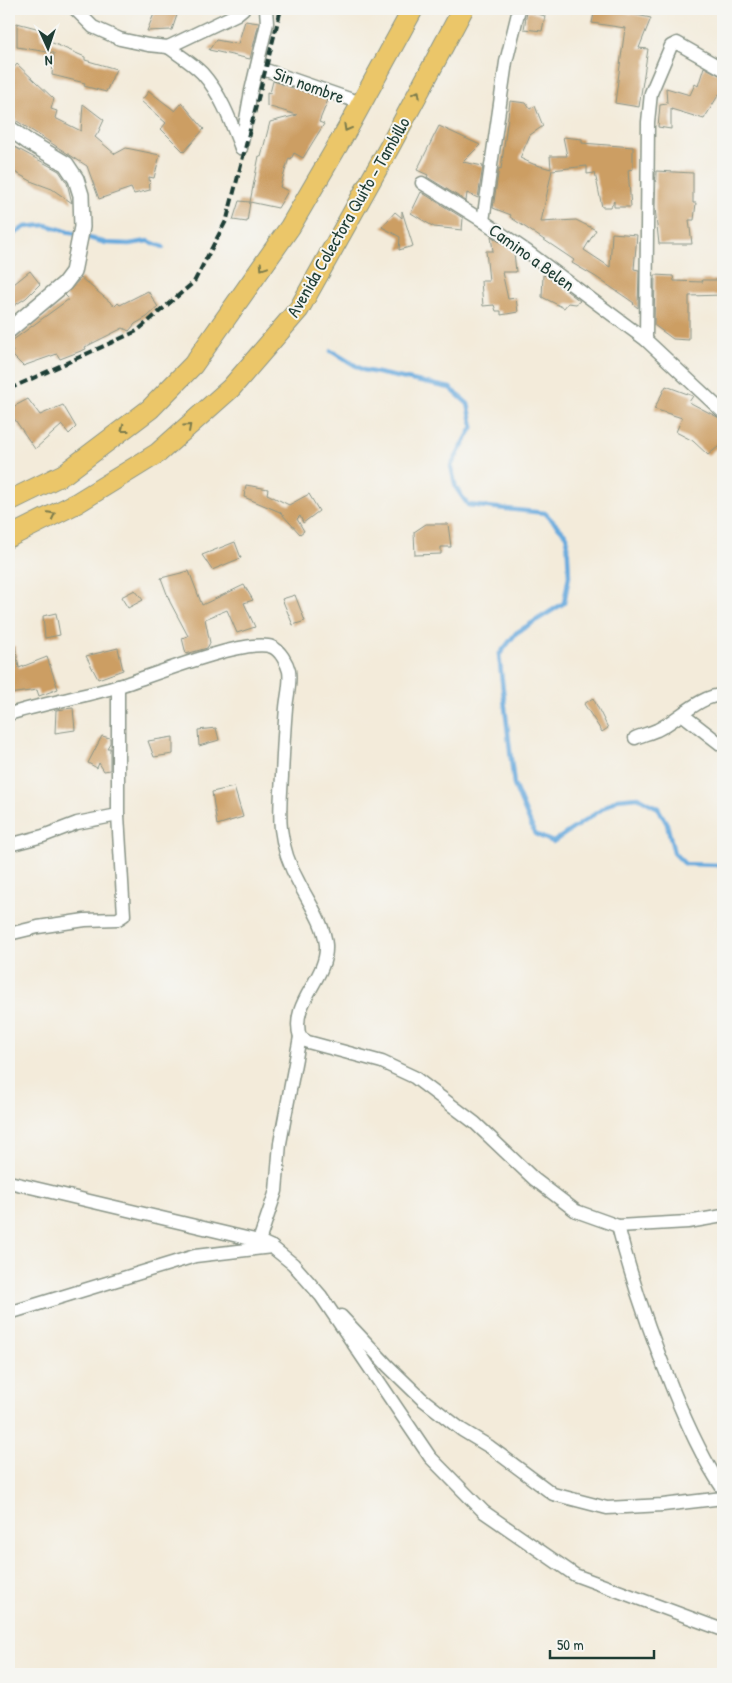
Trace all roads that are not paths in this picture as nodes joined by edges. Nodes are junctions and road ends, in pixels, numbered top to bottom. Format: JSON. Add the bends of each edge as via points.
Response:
{"nodes":[{"id":1,"x":75,"y":9,"type":"edge"},
{"id":2,"x":243,"y":9,"type":"edge"},
{"id":3,"x":266,"y":9,"type":"edge"},
{"id":4,"x":413,"y":9,"type":"edge"},
{"id":5,"x":463,"y":9,"type":"edge"},
{"id":6,"x":519,"y":9,"type":"edge"},
{"id":7,"x":168,"y":47,"type":"junction"},
{"id":8,"x":257,"y":66,"type":"junction"},
{"id":9,"x":723,"y":69,"type":"edge"},
{"id":10,"x":361,"y":103,"type":"junction"},
{"id":11,"x":9,"y":128,"type":"edge"},
{"id":12,"x":422,"y":183,"type":"dead end"},
{"id":13,"x":483,"y":221,"type":"junction"},
{"id":14,"x":9,"y":330,"type":"edge"},
{"id":15,"x":646,"y":340,"type":"junction"},
{"id":16,"x":723,"y":412,"type":"edge"},
{"id":17,"x":9,"y":501,"type":"edge"},
{"id":18,"x":9,"y":537,"type":"edge"},
{"id":19,"x":118,"y":686,"type":"junction"},
{"id":20,"x":723,"y":695,"type":"edge"},
{"id":21,"x":9,"y":714,"type":"edge"},
{"id":22,"x":683,"y":715,"type":"junction"},
{"id":23,"x":635,"y":738,"type":"dead end"},
{"id":24,"x":723,"y":746,"type":"edge"},
{"id":25,"x":118,"y":814,"type":"junction"},
{"id":26,"x":9,"y":845,"type":"edge"},
{"id":27,"x":9,"y":934,"type":"edge"},
{"id":28,"x":300,"y":1037,"type":"junction"},
{"id":29,"x":9,"y":1182,"type":"edge"},
{"id":30,"x":723,"y":1216,"type":"edge"},
{"id":31,"x":618,"y":1226,"type":"junction"},
{"id":32,"x":259,"y":1240,"type":"junction"},
{"id":33,"x":272,"y":1247,"type":"junction"},
{"id":34,"x":322,"y":1296,"type":"junction"},
{"id":35,"x":9,"y":1313,"type":"edge"},
{"id":36,"x":723,"y":1489,"type":"edge"},
{"id":37,"x":723,"y":1498,"type":"edge"},
{"id":38,"x":723,"y":1630,"type":"edge"}],
"edges":[{"from":1,"to":7,"type":"street","via":[[93,27],[120,39]]},
{"from":2,"to":7,"type":"street"},
{"from":3,"to":8,"type":"street","via":[[267,23]]},
{"from":4,"to":10,"type":"highway"},
{"from":18,"to":5,"type":"highway","name":"Avenida Colectora Quito - Tambillo","one_way":true,"via":[[77,503],[158,453],[231,388],[299,309]]},
{"from":6,"to":13,"type":"street","name":"Camino a Belen","via":[[506,62]]},
{"from":7,"to":8,"type":"street","via":[[201,72],[211,85],[224,104],[242,151]]},
{"from":8,"to":10,"type":"street","name":"Sin nombre"},
{"from":9,"to":15,"type":"street","via":[[674,44],[651,93]]},
{"from":10,"to":17,"type":"highway","one_way":true,"via":[[290,227],[193,365],[150,410],[64,474]]},
{"from":11,"to":14,"type":"street","via":[[66,164],[81,195],[82,227],[73,272],[64,284]]},
{"from":12,"to":13,"type":"street"},
{"from":13,"to":15,"type":"street","name":"Camino a Belen"},
{"from":15,"to":16,"type":"street","name":"Camino a Belen"},
{"from":19,"to":21,"type":"street"},
{"from":19,"to":25,"type":"street"},
{"from":19,"to":28,"type":"street","via":[[233,648],[258,645],[272,647],[281,654],[290,680],[281,831],[297,880],[324,932],[326,948],[322,968],[298,1012]]},
{"from":20,"to":22,"type":"street","via":[[698,702]]},
{"from":22,"to":23,"type":"street"},
{"from":22,"to":24,"type":"street"},
{"from":25,"to":26,"type":"street","via":[[77,823]]},
{"from":25,"to":27,"type":"street","via":[[124,915],[118,919],[86,920]]},
{"from":28,"to":31,"type":"street","via":[[382,1062],[414,1077],[476,1123],[534,1179],[576,1211]]},
{"from":28,"to":32,"type":"street","via":[[280,1143],[276,1191]]},
{"from":29,"to":32,"type":"street"},
{"from":30,"to":31,"type":"street","via":[[688,1222]]},
{"from":31,"to":36,"type":"street","via":[[658,1352],[708,1468]]},
{"from":32,"to":33,"type":"street"},
{"from":33,"to":34,"type":"street","via":[[293,1264]]},
{"from":33,"to":35,"type":"street","via":[[195,1256]]},
{"from":34,"to":37,"type":"street","via":[[422,1399],[552,1494],[607,1508]]},
{"from":34,"to":38,"type":"street","via":[[430,1457],[484,1512],[575,1575]]}]}
